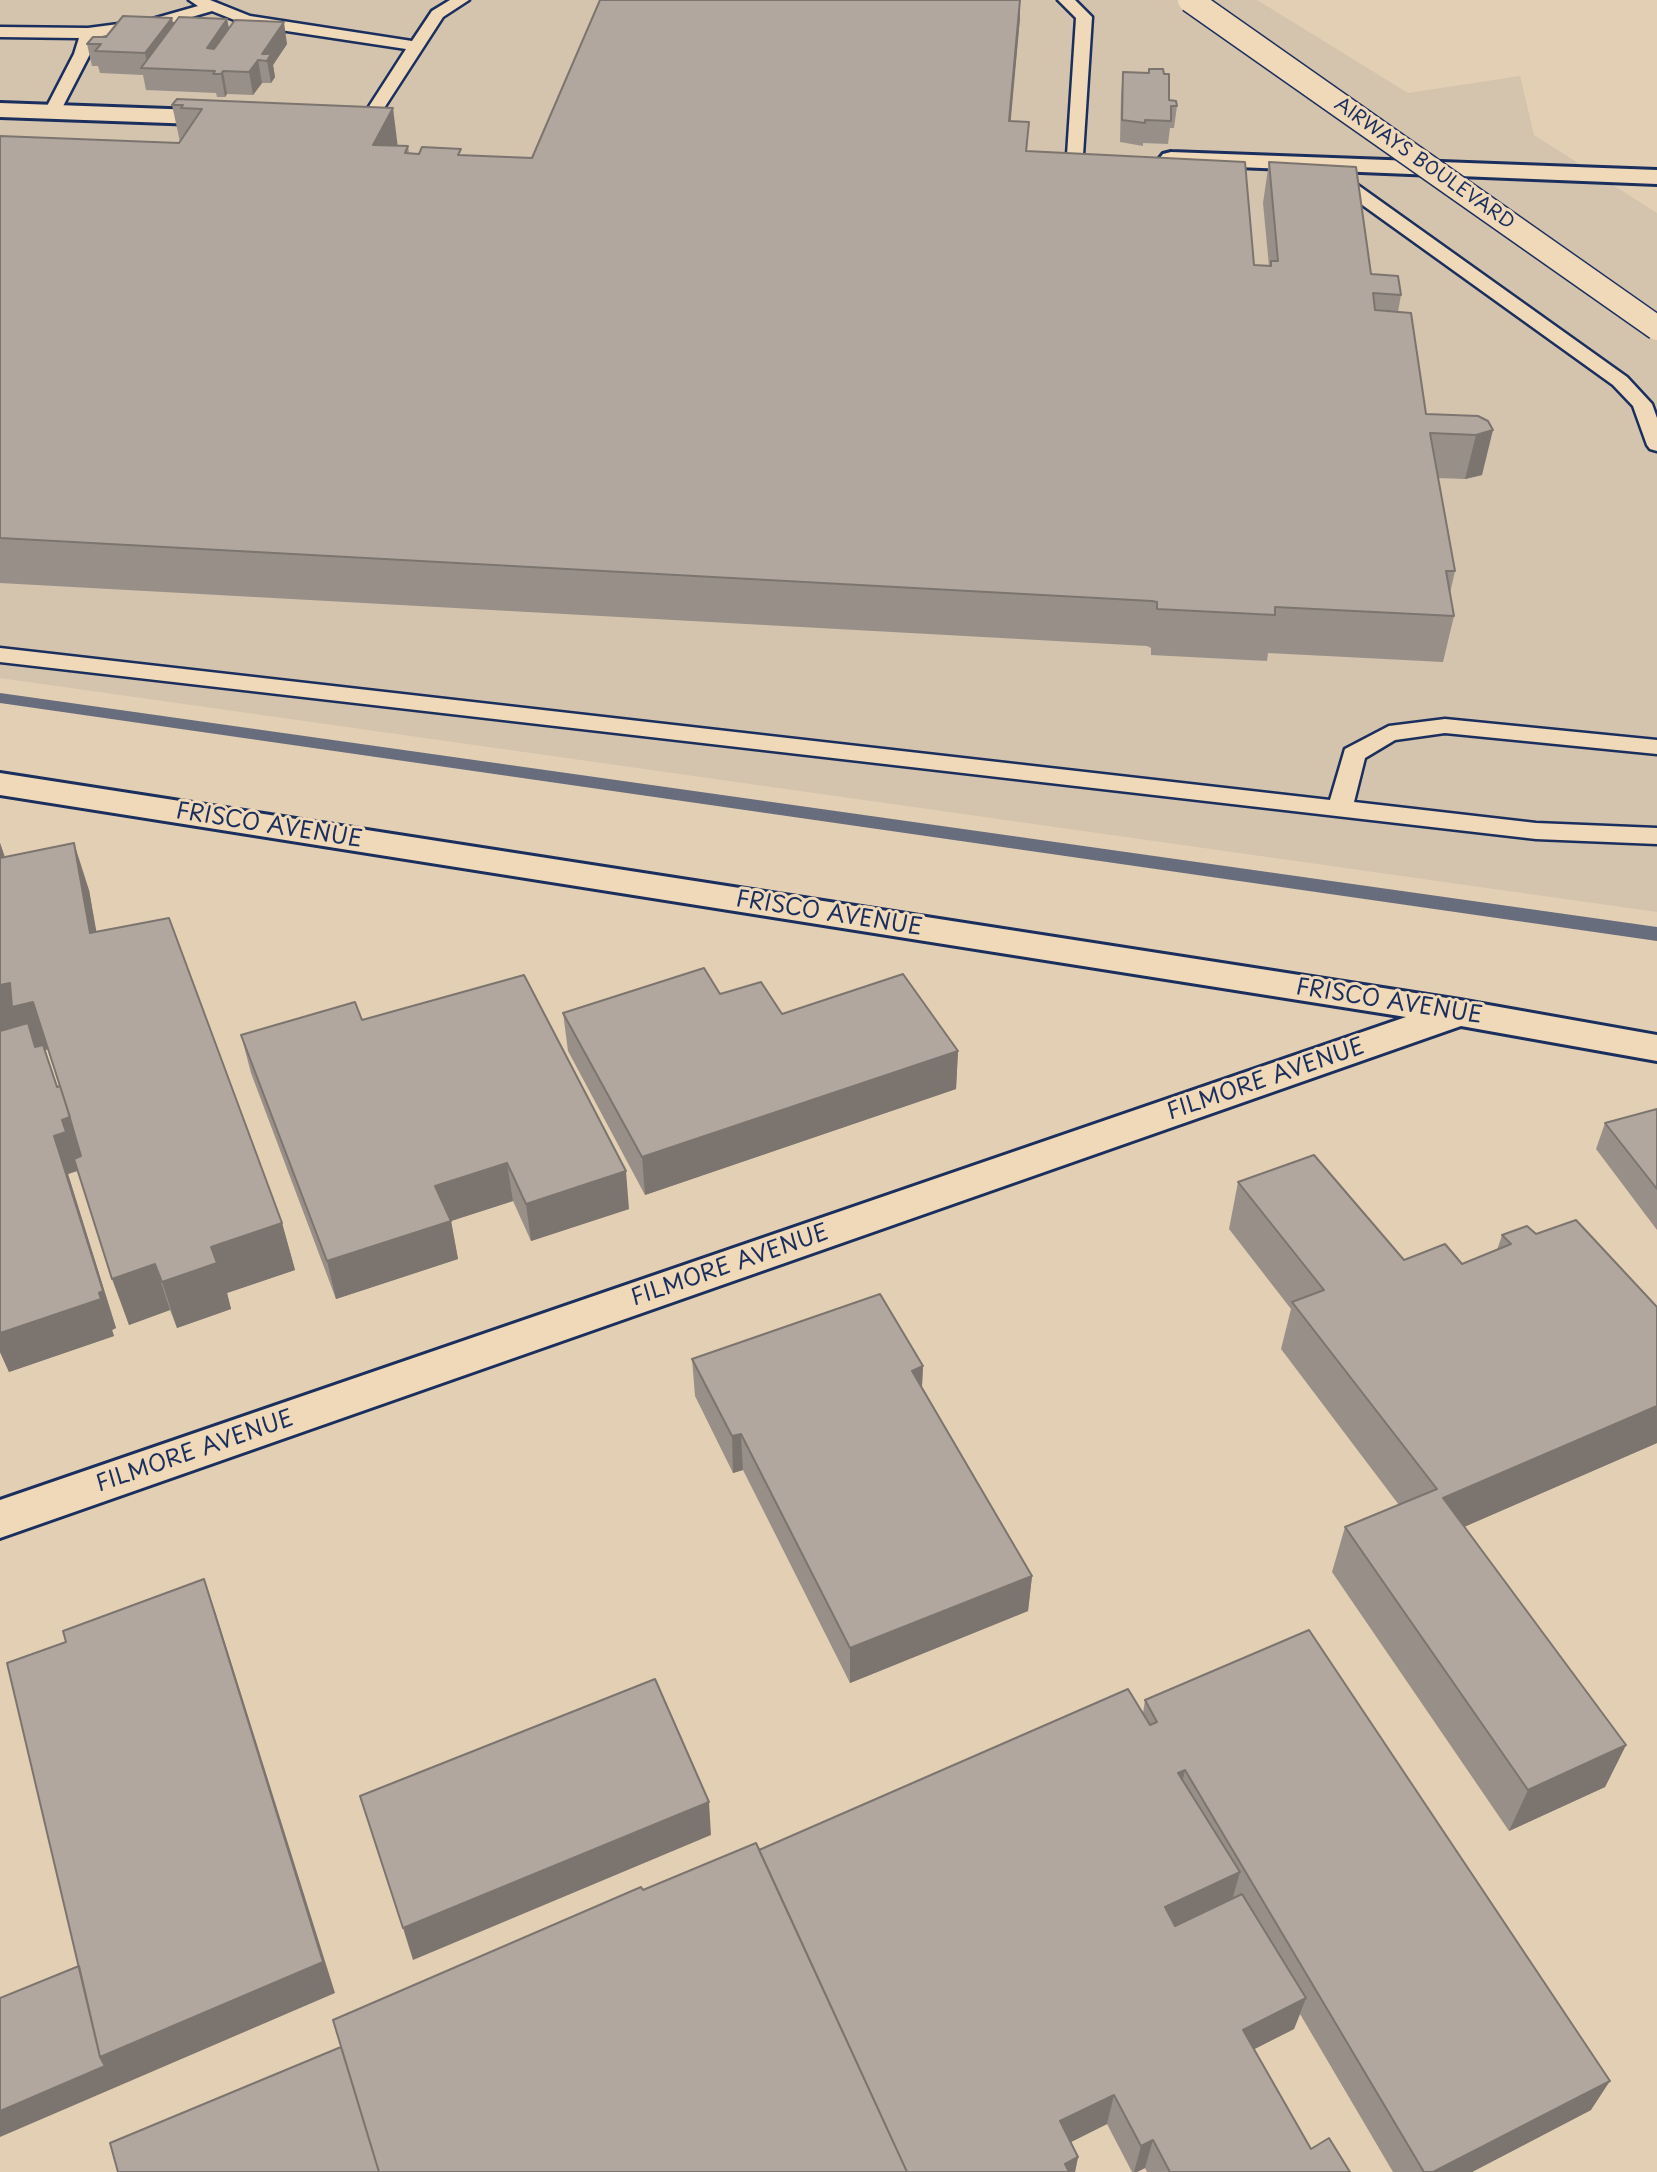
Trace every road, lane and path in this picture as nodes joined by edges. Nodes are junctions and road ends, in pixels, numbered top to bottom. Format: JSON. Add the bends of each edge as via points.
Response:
{"nodes":[{"id":1,"x":197,"y":0,"type":"edge"},
{"id":2,"x":461,"y":0,"type":"edge"},
{"id":3,"x":1066,"y":0,"type":"edge"},
{"id":4,"x":1191,"y":0,"type":"edge"},
{"id":5,"x":213,"y":6,"type":"junction"},
{"id":6,"x":0,"y":32,"type":"edge"},
{"id":7,"x":88,"y":33,"type":"junction"},
{"id":8,"x":416,"y":46,"type":"junction"},
{"id":9,"x":0,"y":110,"type":"edge"},
{"id":10,"x":52,"y":112,"type":"junction"},
{"id":11,"x":244,"y":118,"type":"edge"},
{"id":12,"x":339,"y":121,"type":"edge"},
{"id":13,"x":367,"y":122,"type":"joint"},
{"id":14,"x":1075,"y":155,"type":"joint"},
{"id":15,"x":1102,"y":156,"type":"edge"},
{"id":16,"x":1142,"y":158,"type":"edge"},
{"id":17,"x":1318,"y":164,"type":"junction"},
{"id":18,"x":1657,"y":177,"type":"edge"},
{"id":19,"x":1657,"y":328,"type":"edge"},
{"id":20,"x":1657,"y":445,"type":"edge"},
{"id":21,"x":0,"y":655,"type":"edge"},
{"id":22,"x":1657,"y":747,"type":"edge"},
{"id":23,"x":0,"y":784,"type":"edge"},
{"id":24,"x":1340,"y":808,"type":"junction"},
{"id":25,"x":1657,"y":836,"type":"edge"},
{"id":26,"x":1461,"y":1013,"type":"junction"},
{"id":27,"x":1657,"y":1048,"type":"edge"},
{"id":28,"x":0,"y":1519,"type":"edge"}],
"edges":[{"from":1,"to":5,"type":"lane"},
{"from":2,"to":8,"type":"lane","via":[[437,14]]},
{"from":3,"to":14,"type":"lane","via":[[1084,17]]},
{"from":4,"to":19,"type":"street","name":"AIRWAYS BOULEVARD","bridge":true},
{"from":5,"to":7,"type":"lane","via":[[151,24]]},
{"from":5,"to":8,"type":"lane","via":[[247,20]]},
{"from":6,"to":7,"type":"lane"},
{"from":7,"to":10,"type":"lane"},
{"from":8,"to":13,"type":"lane"},
{"from":9,"to":10,"type":"street"},
{"from":10,"to":11,"type":"street"},
{"from":12,"to":13,"type":"street"},
{"from":14,"to":15,"type":"street"},
{"from":16,"to":17,"type":"street"},
{"from":17,"to":18,"type":"street"},
{"from":17,"to":20,"type":"lane","via":[[1620,381],[1642,404]]},
{"from":21,"to":24,"type":"lane"},
{"from":22,"to":24,"type":"lane","via":[[1445,726],[1389,733],[1354,754]]},
{"from":23,"to":26,"type":"street","name":"FRISCO AVENUE"},
{"from":24,"to":25,"type":"lane","via":[[1536,831]]},
{"from":26,"to":27,"type":"street","name":"FRISCO AVENUE"},
{"from":26,"to":28,"type":"street","name":"FILMORE AVENUE"}]}
